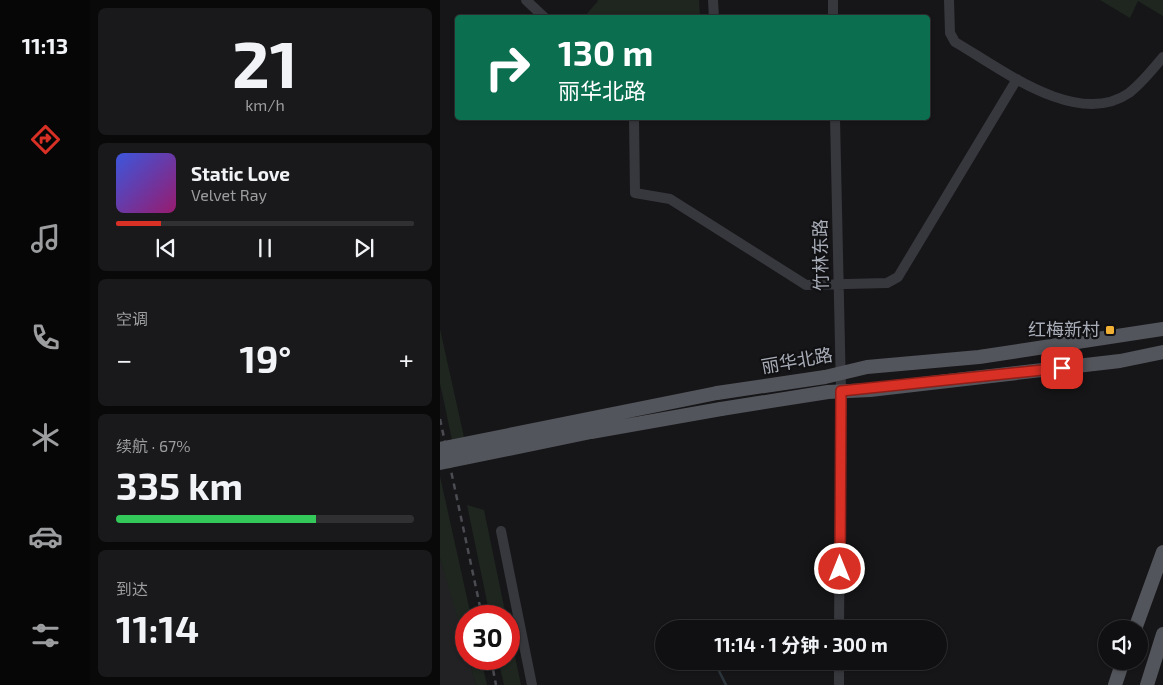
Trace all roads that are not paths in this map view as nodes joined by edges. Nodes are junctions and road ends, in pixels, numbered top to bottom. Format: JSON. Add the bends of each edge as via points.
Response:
{"nodes":[{"id":1,"x":526,"y":0,"type":"edge"},
{"id":2,"x":713,"y":0,"type":"edge"},
{"id":3,"x":833,"y":0,"type":"edge"},
{"id":4,"x":949,"y":0,"type":"edge"},
{"id":5,"x":543,"y":15,"type":"edge"},
{"id":6,"x":714,"y":15,"type":"edge"},
{"id":7,"x":833,"y":15,"type":"edge"},
{"id":8,"x":1163,"y":56,"type":"edge"},
{"id":9,"x":1017,"y":79,"type":"junction"},
{"id":10,"x":634,"y":120,"type":"edge"},
{"id":11,"x":835,"y":120,"type":"edge"},
{"id":12,"x":838,"y":283,"type":"junction"},
{"id":13,"x":1163,"y":329,"type":"edge"},
{"id":14,"x":1163,"y":352,"type":"edge"},
{"id":15,"x":1120,"y":361,"type":"junction"},
{"id":16,"x":1163,"y":361,"type":"edge"},
{"id":17,"x":839,"y":373,"type":"junction"},
{"id":18,"x":841,"y":391,"type":"junction"},
{"id":19,"x":440,"y":449,"type":"edge"},
{"id":20,"x":440,"y":463,"type":"edge"},
{"id":21,"x":501,"y":531,"type":"dead end"},
{"id":22,"x":1163,"y":552,"type":"edge"},
{"id":23,"x":839,"y":620,"type":"edge"},
{"id":24,"x":1138,"y":620,"type":"edge"},
{"id":25,"x":1163,"y":634,"type":"edge"},
{"id":26,"x":839,"y":670,"type":"edge"},
{"id":27,"x":1120,"y":670,"type":"edge"},
{"id":28,"x":532,"y":685,"type":"edge"},
{"id":29,"x":839,"y":685,"type":"edge"},
{"id":30,"x":1114,"y":685,"type":"edge"},
{"id":31,"x":1147,"y":685,"type":"edge"}],
"edges":[{"from":1,"to":5,"type":"street"},
{"from":2,"to":6,"type":"street"},
{"from":3,"to":7,"type":"street"},
{"from":4,"to":9,"type":"street","via":[[950,33],[955,42]]},
{"from":8,"to":9,"type":"street","via":[[1129,93],[1106,103],[1078,104],[1052,97]]},
{"from":9,"to":12,"type":"street","via":[[898,277],[887,283]]},
{"from":10,"to":12,"type":"street","via":[[636,193],[670,199],[806,286]]},
{"from":11,"to":12,"type":"street","name":"竹林东路"},
{"from":12,"to":17,"type":"street","name":"竹林东路"},
{"from":13,"to":17,"type":"main road","name":"丽华北路"},
{"from":14,"to":15,"type":"main road","name":"丽华北路"},
{"from":15,"to":16,"type":"main road"},
{"from":15,"to":18,"type":"main road","name":"丽华北路"},
{"from":17,"to":18,"type":"street","name":"竹林东路"},
{"from":17,"to":19,"type":"main road","name":"丽华北路","bridge":true,"via":[[717,393]]},
{"from":18,"to":20,"type":"main road","name":"丽华北路","bridge":true,"via":[[591,432]]},
{"from":18,"to":23,"type":"street","name":"竹林东路"},
{"from":21,"to":28,"type":"street"},
{"from":22,"to":24,"type":"main road"},
{"from":25,"to":31,"type":"main road"},
{"from":26,"to":29,"type":"street"},
{"from":27,"to":30,"type":"main road"}]}
